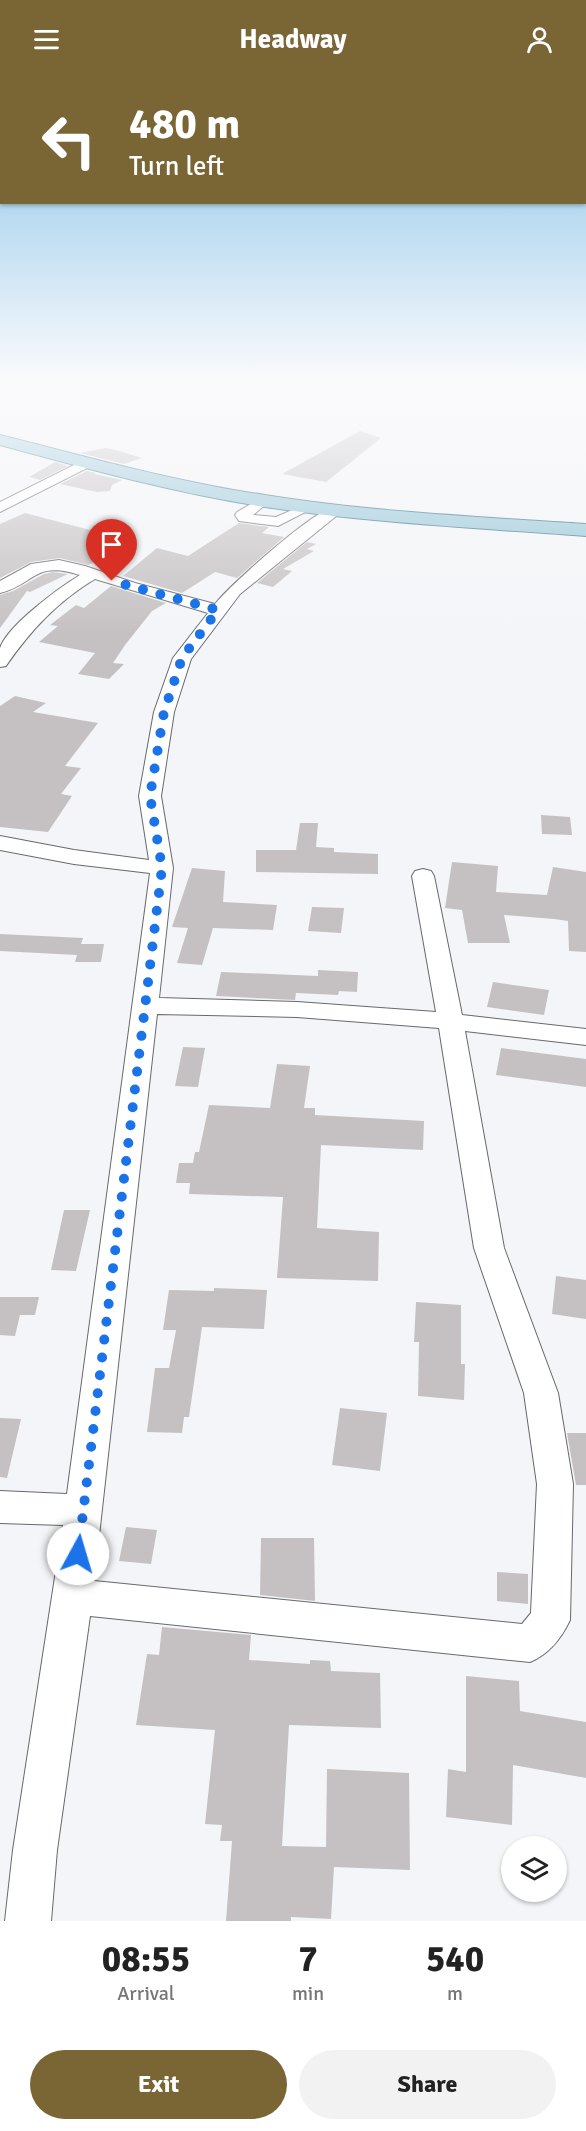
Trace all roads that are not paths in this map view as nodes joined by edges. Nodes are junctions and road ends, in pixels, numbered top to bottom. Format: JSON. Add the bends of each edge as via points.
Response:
{"nodes":[{"id":1,"x":86,"y":463,"type":"joint"},
{"id":2,"x":263,"y":501,"type":"junction"},
{"id":3,"x":0,"y":508,"type":"edge"},
{"id":4,"x":322,"y":509,"type":"junction"},
{"id":5,"x":586,"y":530,"type":"edge"},
{"id":6,"x":91,"y":574,"type":"junction"},
{"id":7,"x":0,"y":588,"type":"edge"},
{"id":8,"x":218,"y":610,"type":"junction"},
{"id":9,"x":0,"y":662,"type":"edge"},
{"id":10,"x":0,"y":843,"type":"edge"},
{"id":11,"x":162,"y":868,"type":"junction"},
{"id":12,"x":423,"y":876,"type":"dead end"},
{"id":13,"x":144,"y":1006,"type":"junction"},
{"id":14,"x":450,"y":1021,"type":"junction"},
{"id":15,"x":586,"y":1037,"type":"edge"},
{"id":16,"x":0,"y":1508,"type":"edge"},
{"id":17,"x":82,"y":1510,"type":"junction"},
{"id":18,"x":73,"y":1597,"type":"junction"},
{"id":19,"x":28,"y":1921,"type":"edge"}],
"edges":[{"from":1,"to":2,"type":"main road"},
{"from":1,"to":3,"type":"street"},
{"from":2,"to":4,"type":"main road"},
{"from":2,"to":4,"type":"street","via":[[242,515],[244,518],[279,522]]},
{"from":4,"to":5,"type":"main road"},
{"from":4,"to":8,"type":"street","via":[[305,532],[250,577]]},
{"from":6,"to":7,"type":"street","via":[[76,567],[49,565],[33,568]]},
{"from":6,"to":8,"type":"street"},
{"from":6,"to":9,"type":"street","via":[[67,589],[19,632]]},
{"from":8,"to":11,"type":"street","via":[[182,658],[164,712],[150,796]]},
{"from":10,"to":11,"type":"street"},
{"from":11,"to":13,"type":"street"},
{"from":12,"to":14,"type":"street"},
{"from":13,"to":14,"type":"street","via":[[239,1007]]},
{"from":13,"to":17,"type":"street"},
{"from":14,"to":15,"type":"street"},
{"from":14,"to":18,"type":"street","via":[[489,1248],[541,1393],[555,1484],[550,1620],[530,1643]]},
{"from":16,"to":17,"type":"street"},
{"from":17,"to":18,"type":"street"},
{"from":18,"to":19,"type":"street"}]}
